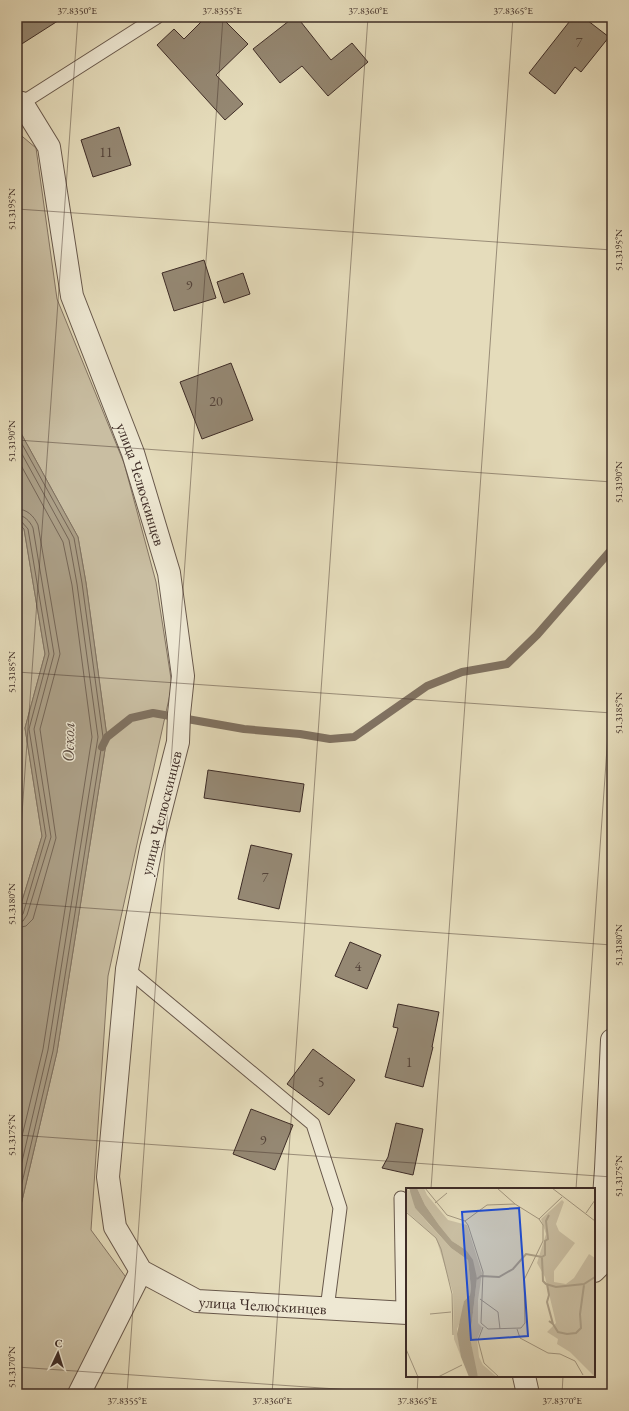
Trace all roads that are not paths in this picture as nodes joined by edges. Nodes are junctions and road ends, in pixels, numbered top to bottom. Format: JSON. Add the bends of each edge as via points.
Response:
{"nodes":[{"id":1,"x":157,"y":17,"type":"edge"},
{"id":2,"x":20,"y":103,"type":"edge"},
{"id":3,"x":127,"y":969,"type":"junction"},
{"id":4,"x":612,"y":1040,"type":"edge"},
{"id":5,"x":402,"y":1198,"type":"dead end"},
{"id":6,"x":595,"y":1270,"type":"edge"},
{"id":7,"x":141,"y":1271,"type":"junction"},
{"id":8,"x":328,"y":1309,"type":"junction"},
{"id":9,"x":405,"y":1313,"type":"edge"},
{"id":10,"x":524,"y":1377,"type":"edge"},
{"id":11,"x":79,"y":1394,"type":"edge"},
{"id":12,"x":528,"y":1394,"type":"edge"}],
"edges":[{"from":1,"to":2,"type":"lane"},
{"from":2,"to":3,"type":"street","name":"улица Челюскинцев","via":[[49,147],[72,296],[133,453],[169,573],[183,676],[178,742],[151,848]]},
{"from":3,"to":7,"type":"street","name":"улица Челюскинцев","via":[[108,1177],[115,1227]]},
{"from":3,"to":8,"type":"lane","via":[[313,1124],[340,1208]]},
{"from":4,"to":6,"type":"street","via":[[599,1266]]},
{"from":5,"to":9,"type":"lane"},
{"from":7,"to":8,"type":"street","name":"улица Челюскинцев","via":[[198,1301]]},
{"from":7,"to":11,"type":"street"},
{"from":8,"to":9,"type":"street","name":"улица Челюскинцев"},
{"from":10,"to":12,"type":"street"}]}
